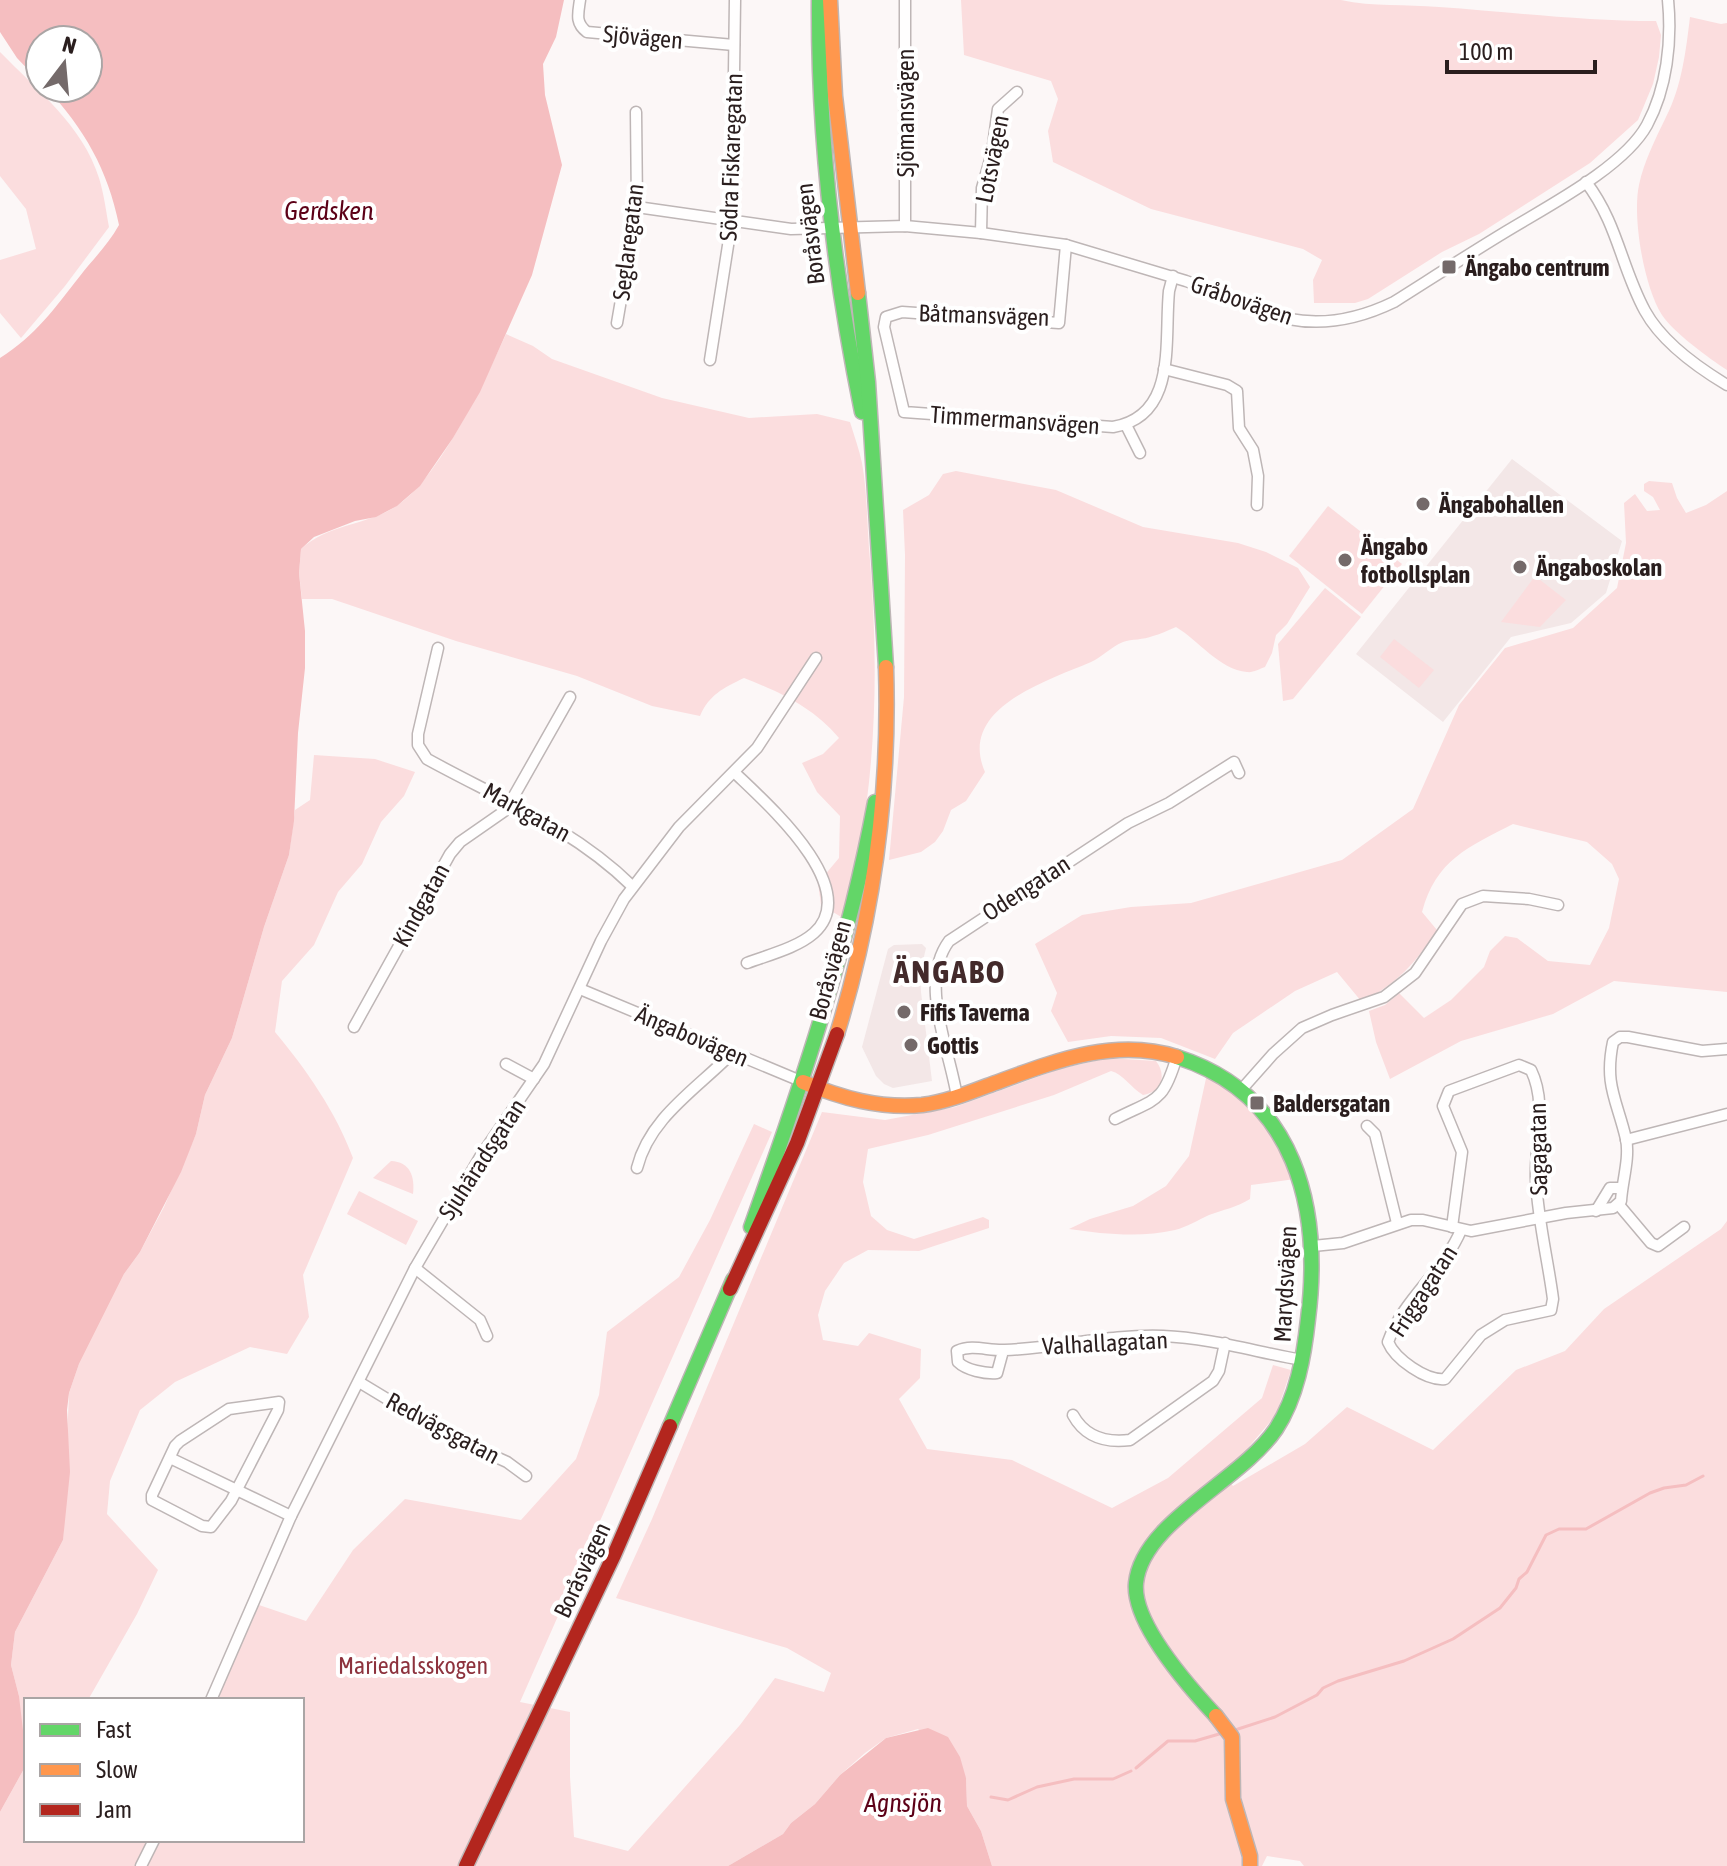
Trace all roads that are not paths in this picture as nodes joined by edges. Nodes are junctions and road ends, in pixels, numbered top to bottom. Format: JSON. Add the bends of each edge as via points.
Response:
{"nodes":[{"id":1,"x":580,"y":0,"type":"edge"},
{"id":2,"x":735,"y":0,"type":"edge"},
{"id":3,"x":819,"y":0,"type":"edge"},
{"id":4,"x":830,"y":0,"type":"edge"},
{"id":5,"x":905,"y":0,"type":"edge"},
{"id":6,"x":1668,"y":0,"type":"edge"},
{"id":7,"x":734,"y":45,"type":"junction"},
{"id":8,"x":1017,"y":92,"type":"dead end"},
{"id":9,"x":636,"y":112,"type":"dead end"},
{"id":10,"x":1586,"y":182,"type":"junction"},
{"id":11,"x":637,"y":207,"type":"junction"},
{"id":12,"x":732,"y":220,"type":"junction"},
{"id":13,"x":905,"y":226,"type":"junction"},
{"id":14,"x":830,"y":227,"type":"junction"},
{"id":15,"x":848,"y":227,"type":"junction"},
{"id":16,"x":981,"y":233,"type":"junction"},
{"id":17,"x":1066,"y":245,"type":"junction"},
{"id":18,"x":1173,"y":276,"type":"junction"},
{"id":19,"x":617,"y":323,"type":"dead end"},
{"id":20,"x":710,"y":360,"type":"dead end"},
{"id":21,"x":1164,"y":369,"type":"junction"},
{"id":22,"x":1727,"y":385,"type":"edge"},
{"id":23,"x":904,"y":412,"type":"joint"},
{"id":24,"x":1126,"y":425,"type":"junction"},
{"id":25,"x":1140,"y":453,"type":"dead end"},
{"id":26,"x":873,"y":460,"type":"junction"},
{"id":27,"x":1257,"y":505,"type":"dead end"},
{"id":28,"x":438,"y":648,"type":"dead end"},
{"id":29,"x":816,"y":658,"type":"dead end"},
{"id":30,"x":570,"y":697,"type":"dead end"},
{"id":31,"x":735,"y":773,"type":"junction"},
{"id":32,"x":1239,"y":773,"type":"dead end"},
{"id":33,"x":511,"y":803,"type":"junction"},
{"id":34,"x":632,"y":886,"type":"junction"},
{"id":35,"x":1558,"y":905,"type":"dead end"},
{"id":36,"x":747,"y":963,"type":"dead end"},
{"id":37,"x":580,"y":989,"type":"junction"},
{"id":38,"x":354,"y":1027,"type":"dead end"},
{"id":39,"x":1727,"y":1049,"type":"edge"},
{"id":40,"x":729,"y":1052,"type":"junction"},
{"id":41,"x":1177,"y":1056,"type":"junction"},
{"id":42,"x":506,"y":1064,"type":"dead end"},
{"id":43,"x":534,"y":1079,"type":"junction"},
{"id":44,"x":810,"y":1085,"type":"junction"},
{"id":45,"x":1242,"y":1089,"type":"junction"},
{"id":46,"x":957,"y":1097,"type":"junction"},
{"id":47,"x":1727,"y":1114,"type":"edge"},
{"id":48,"x":1115,"y":1119,"type":"dead end"},
{"id":49,"x":1367,"y":1126,"type":"dead end"},
{"id":50,"x":1626,"y":1140,"type":"junction"},
{"id":51,"x":637,"y":1168,"type":"dead end"},
{"id":52,"x":1620,"y":1188,"type":"junction"},
{"id":53,"x":1619,"y":1205,"type":"junction"},
{"id":54,"x":1596,"y":1211,"type":"junction"},
{"id":55,"x":1540,"y":1218,"type":"junction"},
{"id":56,"x":1397,"y":1223,"type":"junction"},
{"id":57,"x":1684,"y":1227,"type":"dead end"},
{"id":58,"x":1456,"y":1229,"type":"junction"},
{"id":59,"x":1313,"y":1246,"type":"junction"},
{"id":60,"x":415,"y":1268,"type":"junction"},
{"id":61,"x":487,"y":1336,"type":"dead end"},
{"id":62,"x":1225,"y":1343,"type":"junction"},
{"id":63,"x":1003,"y":1351,"type":"dead end"},
{"id":64,"x":1302,"y":1360,"type":"junction"},
{"id":65,"x":359,"y":1382,"type":"junction"},
{"id":66,"x":1073,"y":1415,"type":"dead end"},
{"id":67,"x":170,"y":1458,"type":"junction"},
{"id":68,"x":526,"y":1476,"type":"dead end"},
{"id":69,"x":236,"y":1491,"type":"junction"},
{"id":70,"x":291,"y":1516,"type":"junction"},
{"id":71,"x":212,"y":1698,"type":"edge"},
{"id":72,"x":153,"y":1842,"type":"edge"},
{"id":73,"x":141,"y":1866,"type":"edge"},
{"id":74,"x":466,"y":1866,"type":"edge"},
{"id":75,"x":1250,"y":1866,"type":"edge"}],
"edges":[{"from":1,"to":7,"type":"street","name":"Sjövägen","via":[[578,19],[587,32]]},
{"from":2,"to":7,"type":"street","name":"Södra Fiskaregatan"},
{"from":3,"to":14,"type":"main road","name":"Boråsvägen","via":[[820,115]]},
{"from":4,"to":15,"type":"main road","name":"Boråsvägen"},
{"from":5,"to":13,"type":"street","name":"Sjömansvägen"},
{"from":6,"to":10,"type":"street","name":"Gråbovägen","via":[[1669,50],[1647,126]]},
{"from":7,"to":12,"type":"street","name":"Södra Fiskaregatan"},
{"from":8,"to":16,"type":"street","name":"Lotsvägen","via":[[998,109],[982,188]]},
{"from":9,"to":11,"type":"street","name":"Seglaregatan"},
{"from":10,"to":18,"type":"street","name":"Gråbovägen","via":[[1394,302],[1360,316],[1316,322],[1289,319]]},
{"from":10,"to":22,"type":"street","via":[[1602,203],[1652,321],[1678,350]]},
{"from":11,"to":12,"type":"street","name":"Gråbovägen"},
{"from":11,"to":19,"type":"street","name":"Seglaregatan"},
{"from":12,"to":14,"type":"street","name":"Gråbovägen","via":[[791,229]]},
{"from":12,"to":20,"type":"street","name":"Södra Fiskaregatan"},
{"from":13,"to":15,"type":"street","name":"Gråbovägen"},
{"from":13,"to":16,"type":"street","name":"Gråbovägen"},
{"from":14,"to":15,"type":"street","name":"Gråbovägen"},
{"from":14,"to":26,"type":"main road","name":"Boråsvägen"},
{"from":15,"to":26,"type":"main road","name":"Boråsvägen"},
{"from":16,"to":17,"type":"street","name":"Gråbovägen"},
{"from":17,"to":18,"type":"street","name":"Gråbovägen"},
{"from":17,"to":23,"type":"street","name":"Båtmansvägen","via":[[1059,323],[902,312],[886,317]]},
{"from":18,"to":21,"type":"street","name":"Timmermansvägen"},
{"from":21,"to":24,"type":"street","name":"Timmermansvägen","via":[[1149,411]]},
{"from":21,"to":27,"type":"street","via":[[1237,391],[1239,428],[1253,450],[1258,476]]},
{"from":23,"to":24,"type":"street","name":"Timmermansvägen"},
{"from":24,"to":25,"type":"street","name":"Timmermansvägen"},
{"from":26,"to":44,"type":"main road","name":"Boråsvägen","via":[[886,630],[886,739],[854,913]]},
{"from":28,"to":33,"type":"street","name":"Markgatan","via":[[418,745],[427,759]]},
{"from":29,"to":31,"type":"street","name":"Sjuhäradsgatan","via":[[769,732]]},
{"from":30,"to":33,"type":"street"},
{"from":31,"to":34,"type":"street","name":"Sjuhäradsgatan","via":[[679,827]]},
{"from":31,"to":36,"type":"street","via":[[808,852],[828,900],[813,934]]},
{"from":32,"to":46,"type":"street","name":"Odengatan","via":[[1234,762],[1220,769],[949,941],[935,977]]},
{"from":33,"to":34,"type":"street","name":"Markgatan","via":[[591,849]]},
{"from":33,"to":38,"type":"street","name":"Kindgatan","via":[[450,854]]},
{"from":34,"to":37,"type":"street","name":"Sjuhäradsgatan"},
{"from":35,"to":45,"type":"street","via":[[1483,896],[1462,904],[1415,973],[1384,997],[1302,1028]]},
{"from":37,"to":40,"type":"street","name":"Ängabovägen"},
{"from":37,"to":43,"type":"street","name":"Sjuhäradsgatan"},
{"from":39,"to":50,"type":"street","via":[[1702,1051],[1628,1037],[1613,1042],[1611,1092]]},
{"from":40,"to":44,"type":"street","name":"Ängabovägen"},
{"from":40,"to":51,"type":"street","via":[[666,1114]]},
{"from":41,"to":45,"type":"main road","name":"Marydsvägen"},
{"from":41,"to":46,"type":"main road","name":"Marydsvägen","via":[[1101,1049]]},
{"from":41,"to":48,"type":"street","via":[[1156,1101]]},
{"from":42,"to":43,"type":"street"},
{"from":43,"to":60,"type":"street","name":"Sjuhäradsgatan","via":[[480,1157]]},
{"from":44,"to":46,"type":"main road","name":"Marydsvägen","via":[[860,1102],[901,1106]]},
{"from":44,"to":74,"type":"main road","name":"Boråsvägen","via":[[730,1289],[614,1555]]},
{"from":45,"to":59,"type":"main road","name":"Marydsvägen","via":[[1289,1147],[1310,1207]]},
{"from":47,"to":50,"type":"street"},
{"from":49,"to":56,"type":"street","via":[[1375,1134]]},
{"from":50,"to":52,"type":"street"},
{"from":52,"to":53,"type":"street"},
{"from":52,"to":54,"type":"street","via":[[1610,1188]]},
{"from":53,"to":54,"type":"street"},
{"from":53,"to":57,"type":"street","via":[[1658,1246]]},
{"from":54,"to":55,"type":"street"},
{"from":55,"to":58,"type":"street"},
{"from":55,"to":58,"type":"street","name":"Sagagatan","via":[[1535,1078],[1519,1065],[1449,1091],[1445,1099],[1443,1106],[1462,1152]]},
{"from":55,"to":58,"type":"street","name":"Friggagatan","via":[[1551,1310],[1505,1320],[1481,1335],[1445,1379],[1434,1380],[1392,1352],[1388,1342],[1455,1243]]},
{"from":56,"to":58,"type":"street","via":[[1423,1220]]},
{"from":56,"to":59,"type":"street","via":[[1343,1243]]},
{"from":59,"to":64,"type":"main road","name":"Marydsvägen"},
{"from":60,"to":61,"type":"street","via":[[480,1320]]},
{"from":60,"to":65,"type":"street","name":"Sjuhäradsgatan"},
{"from":62,"to":63,"type":"street","name":"Valhallagatan","via":[[1163,1336]]},
{"from":62,"to":64,"type":"street","name":"Valhallagatan"},
{"from":62,"to":66,"type":"street","via":[[1213,1381],[1130,1440],[1115,1442],[1090,1434]]},
{"from":64,"to":75,"type":"main road","name":"Marydsvägen","via":[[1282,1419],[1263,1446],[1167,1527],[1149,1549],[1136,1584],[1145,1618],[1232,1736],[1232,1794]]},
{"from":65,"to":68,"type":"street","name":"Redvägsgatan"},
{"from":65,"to":70,"type":"street","name":"Sjuhäradsgatan"},
{"from":67,"to":69,"type":"street"},
{"from":67,"to":69,"type":"street","via":[[152,1495],[154,1502],[207,1528]]},
{"from":67,"to":69,"type":"street","via":[[180,1441],[229,1409],[279,1402]]},
{"from":69,"to":70,"type":"street"},
{"from":70,"to":71,"type":"street","name":"Sjuhäradsgatan"},
{"from":72,"to":73,"type":"street"}]}
